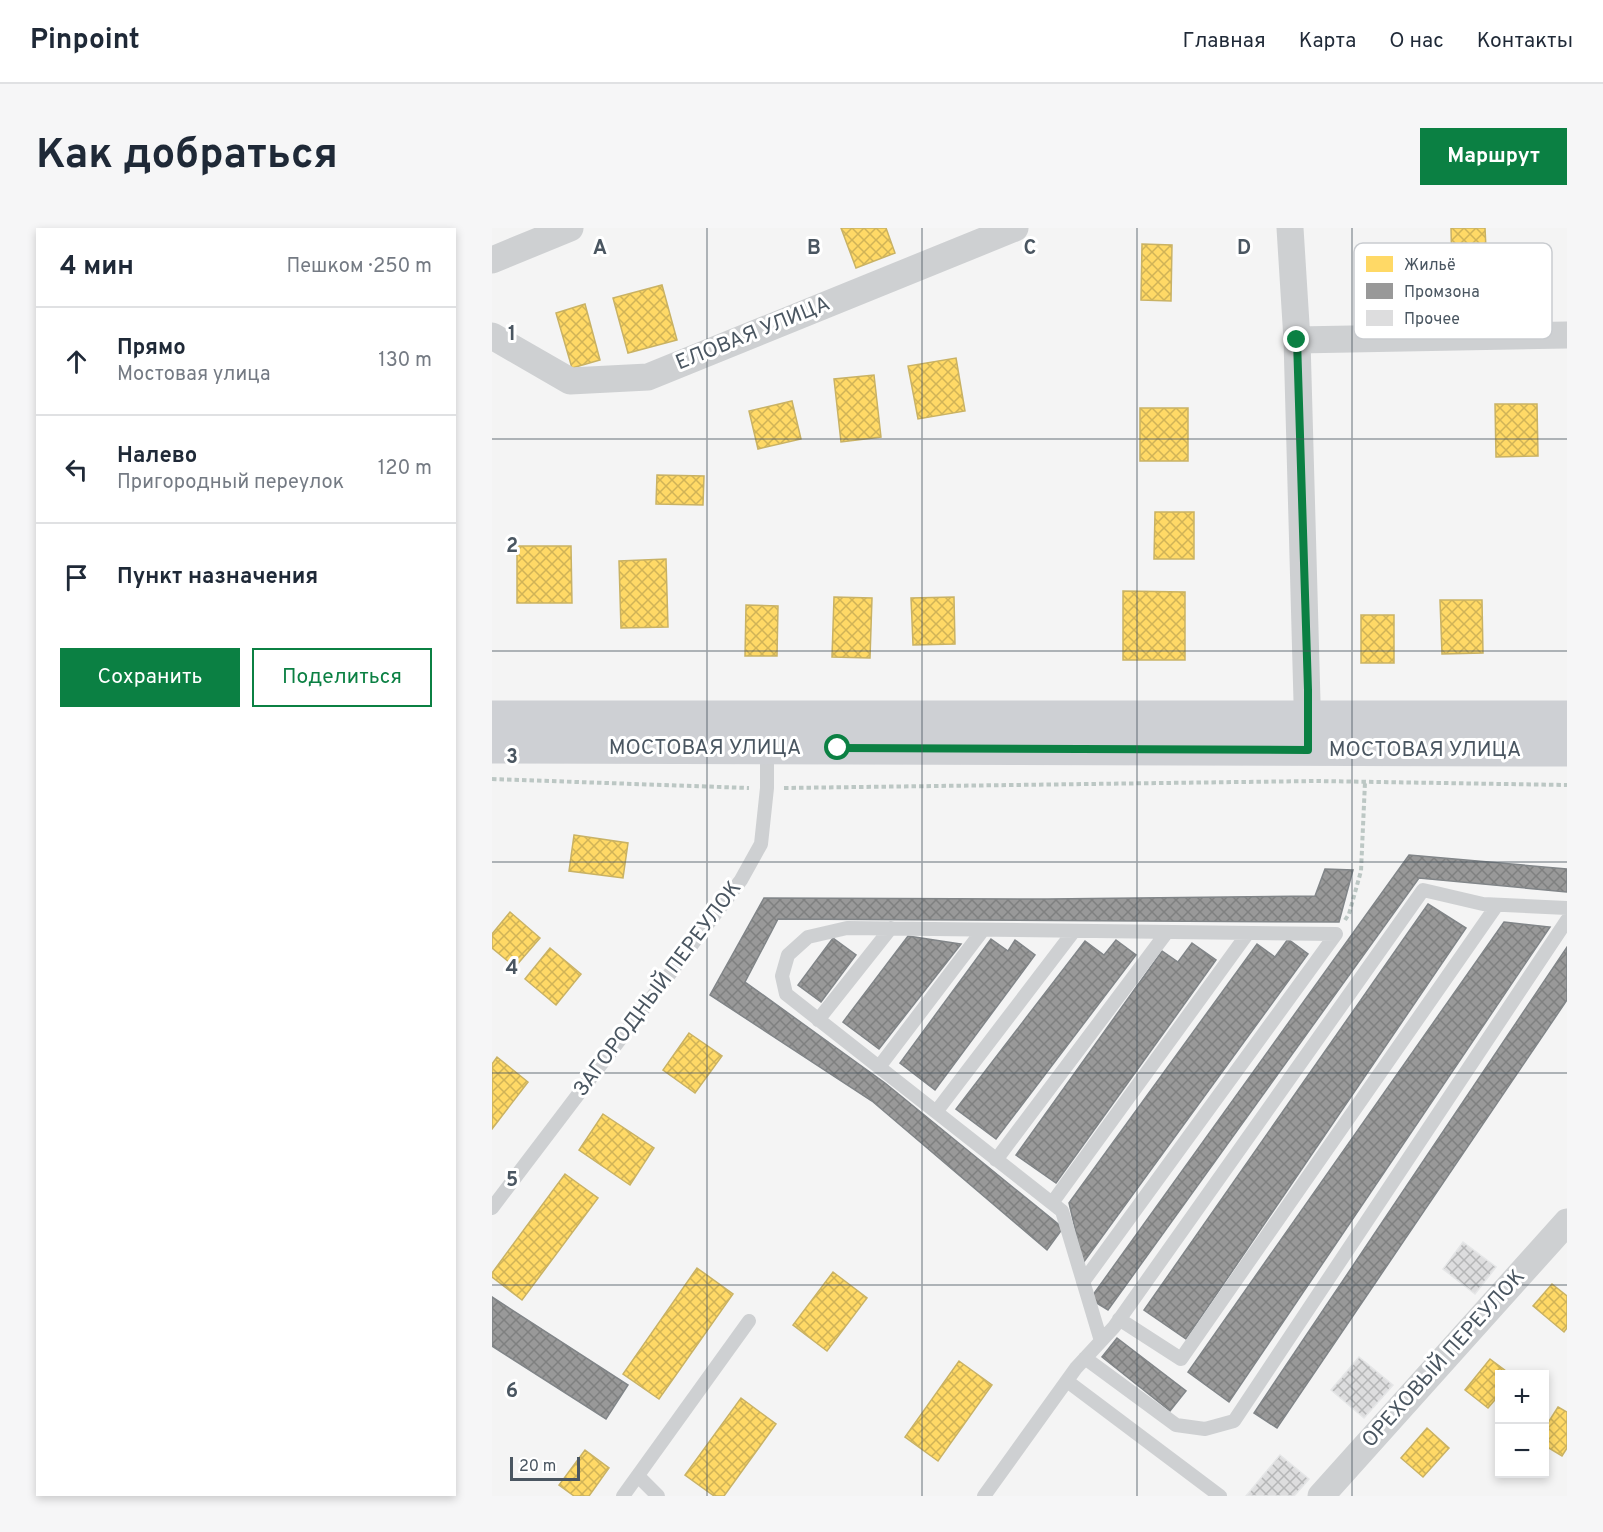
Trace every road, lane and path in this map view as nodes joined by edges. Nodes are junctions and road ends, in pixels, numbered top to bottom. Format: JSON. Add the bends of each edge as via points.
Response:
{"nodes":[{"id":1,"x":570,"y":228,"type":"edge"},
{"id":2,"x":1015,"y":228,"type":"edge"},
{"id":3,"x":1290,"y":228,"type":"edge"},
{"id":4,"x":492,"y":260,"type":"edge"},
{"id":5,"x":1552,"y":335,"type":"edge"},
{"id":6,"x":1567,"y":335,"type":"edge"},
{"id":7,"x":492,"y":336,"type":"edge"},
{"id":8,"x":1354,"y":339,"type":"edge"},
{"id":9,"x":1297,"y":340,"type":"junction"},
{"id":10,"x":492,"y":717,"type":"edge"},
{"id":11,"x":1308,"y":717,"type":"junction"},
{"id":12,"x":1567,"y":717,"type":"edge"},
{"id":13,"x":492,"y":747,"type":"edge"},
{"id":14,"x":767,"y":748,"type":"junction"},
{"id":15,"x":1308,"y":750,"type":"junction"},
{"id":16,"x":1567,"y":750,"type":"edge"},
{"id":17,"x":492,"y":779,"type":"edge"},
{"id":18,"x":1365,"y":782,"type":"junction"},
{"id":19,"x":1567,"y":785,"type":"edge"},
{"id":20,"x":767,"y":788,"type":"junction"},
{"id":21,"x":1497,"y":905,"type":"junction"},
{"id":22,"x":1567,"y":908,"type":"edge"},
{"id":23,"x":1567,"y":920,"type":"edge"},
{"id":24,"x":891,"y":928,"type":"junction"},
{"id":25,"x":983,"y":930,"type":"junction"},
{"id":26,"x":1074,"y":931,"type":"junction"},
{"id":27,"x":1167,"y":932,"type":"junction"},
{"id":28,"x":1248,"y":933,"type":"junction"},
{"id":29,"x":1336,"y":934,"type":"junction"},
{"id":30,"x":818,"y":1020,"type":"junction"},
{"id":31,"x":879,"y":1067,"type":"junction"},
{"id":32,"x":936,"y":1112,"type":"junction"},
{"id":33,"x":996,"y":1160,"type":"junction"},
{"id":34,"x":1052,"y":1203,"type":"junction"},
{"id":35,"x":492,"y":1208,"type":"edge"},
{"id":36,"x":1567,"y":1222,"type":"edge"},
{"id":37,"x":1083,"y":1282,"type":"junction"},
{"id":38,"x":1119,"y":1319,"type":"junction"},
{"id":39,"x":749,"y":1321,"type":"dead end"},
{"id":40,"x":1101,"y":1341,"type":"junction"},
{"id":41,"x":1085,"y":1358,"type":"junction"},
{"id":42,"x":1066,"y":1382,"type":"junction"},
{"id":43,"x":638,"y":1476,"type":"junction"},
{"id":44,"x":623,"y":1496,"type":"edge"},
{"id":45,"x":658,"y":1496,"type":"edge"},
{"id":46,"x":984,"y":1496,"type":"edge"},
{"id":47,"x":1220,"y":1496,"type":"edge"},
{"id":48,"x":1321,"y":1496,"type":"edge"}],
"edges":[{"from":1,"to":4,"type":"street"},
{"from":2,"to":7,"type":"street","name":"ЕЛОВАЯ УЛИЦА","via":[[648,377],[570,381]]},
{"from":3,"to":9,"type":"street"},
{"from":5,"to":6,"type":"street"},
{"from":8,"to":9,"type":"street"},
{"from":9,"to":11,"type":"street"},
{"from":10,"to":11,"type":"main road","name":"МОСТОВАЯ УЛИЦА"},
{"from":11,"to":12,"type":"main road","name":"МОСТОВАЯ УЛИЦА"},
{"from":11,"to":15,"type":"street"},
{"from":13,"to":14,"type":"main road","name":"МОСТОВАЯ УЛИЦА"},
{"from":14,"to":15,"type":"main road","name":"МОСТОВАЯ УЛИЦА"},
{"from":14,"to":20,"type":"lane","name":"ЗАГОРОДНЫЙ ПЕРЕУЛОК"},
{"from":15,"to":16,"type":"main road","name":"МОСТОВАЯ УЛИЦА"},
{"from":17,"to":20,"type":"path"},
{"from":18,"to":19,"type":"path"},
{"from":18,"to":20,"type":"path"},
{"from":18,"to":29,"type":"path","via":[[1361,871],[1349,914]]},
{"from":20,"to":35,"type":"lane","name":"ЗАГОРОДНЫЙ ПЕРЕУЛОК","via":[[761,844],[741,880]]},
{"from":21,"to":22,"type":"lane"},
{"from":21,"to":38,"type":"lane","via":[[1423,890]]},
{"from":21,"to":38,"type":"lane","via":[[1181,1359]]},
{"from":23,"to":41,"type":"lane","via":[[1234,1421],[1204,1429],[1176,1425]]},
{"from":24,"to":25,"type":"lane"},
{"from":24,"to":30,"type":"lane"},
{"from":24,"to":30,"type":"lane","via":[[848,928],[808,938],[788,955],[782,976],[786,994]]},
{"from":25,"to":26,"type":"lane"},
{"from":25,"to":31,"type":"lane"},
{"from":26,"to":27,"type":"lane"},
{"from":26,"to":32,"type":"lane"},
{"from":27,"to":28,"type":"lane"},
{"from":27,"to":33,"type":"lane"},
{"from":28,"to":29,"type":"lane"},
{"from":28,"to":34,"type":"lane"},
{"from":29,"to":37,"type":"lane"},
{"from":30,"to":31,"type":"lane"},
{"from":31,"to":32,"type":"lane"},
{"from":32,"to":33,"type":"lane"},
{"from":33,"to":34,"type":"lane"},
{"from":34,"to":37,"type":"lane","via":[[1062,1211]]},
{"from":36,"to":48,"type":"street","name":"ОРЕХОВЫЙ ПЕРЕУЛОК"},
{"from":37,"to":40,"type":"lane"},
{"from":38,"to":40,"type":"lane"},
{"from":39,"to":43,"type":"lane"},
{"from":40,"to":41,"type":"lane"},
{"from":41,"to":42,"type":"lane"},
{"from":42,"to":46,"type":"lane"},
{"from":42,"to":47,"type":"lane"},
{"from":43,"to":44,"type":"lane"},
{"from":43,"to":45,"type":"lane"}]}
